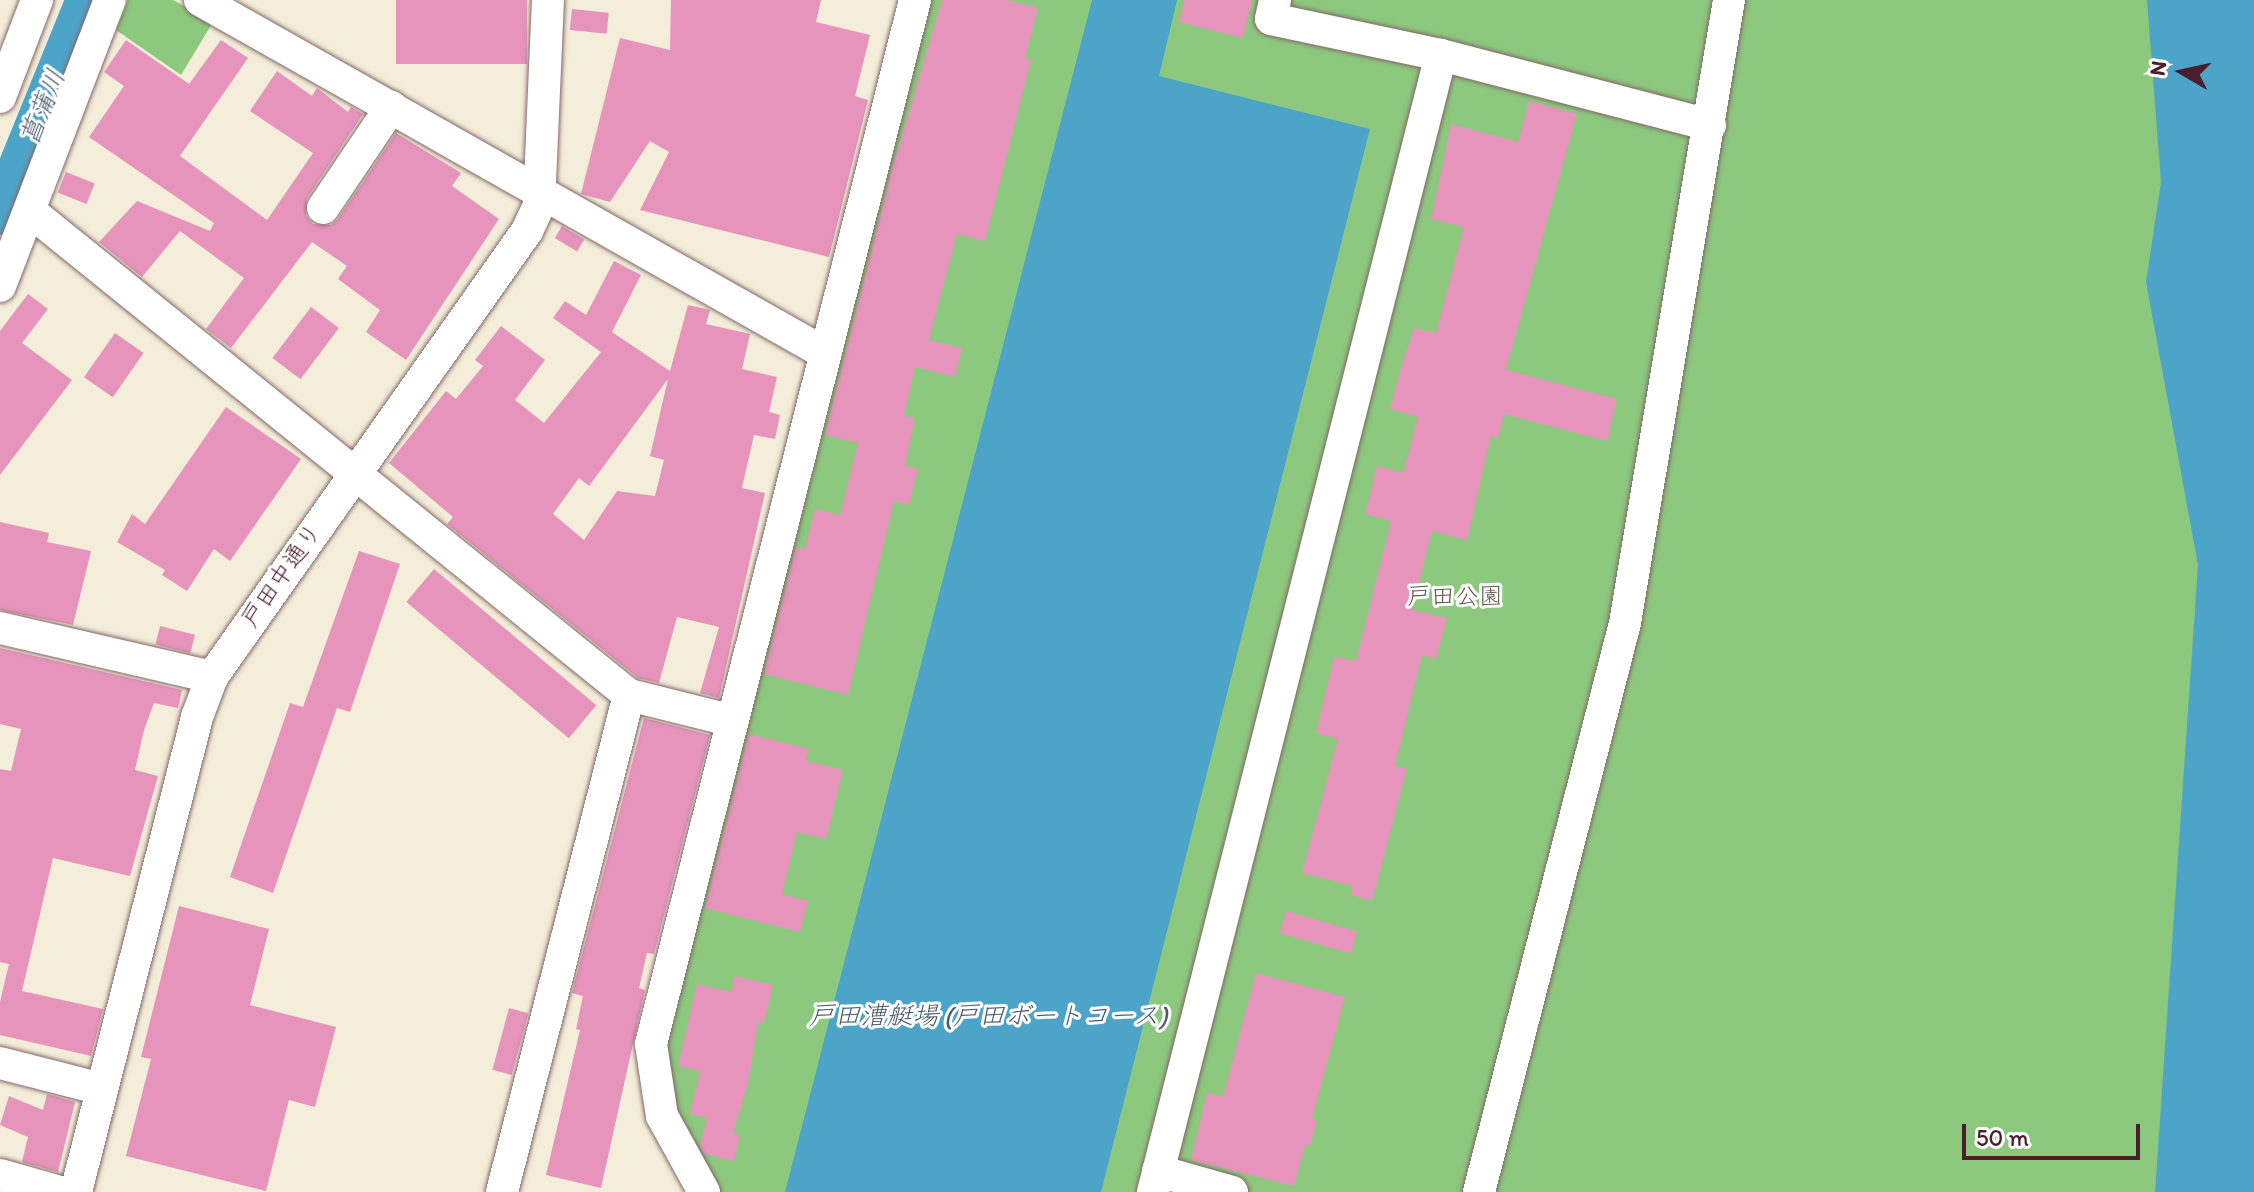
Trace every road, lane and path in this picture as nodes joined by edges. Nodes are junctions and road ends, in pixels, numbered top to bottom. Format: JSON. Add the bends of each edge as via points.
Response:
{"nodes":[{"id":1,"x":37,"y":0,"type":"edge"},
{"id":2,"x":110,"y":0,"type":"edge"},
{"id":3,"x":200,"y":0,"type":"edge"},
{"id":4,"x":548,"y":0,"type":"edge"},
{"id":5,"x":915,"y":0,"type":"edge"},
{"id":6,"x":1275,"y":0,"type":"edge"},
{"id":7,"x":1729,"y":0,"type":"edge"},
{"id":8,"x":1441,"y":55,"type":"junction"},
{"id":9,"x":0,"y":97,"type":"edge"},
{"id":10,"x":391,"y":107,"type":"junction"},
{"id":11,"x":1710,"y":125,"type":"junction"},
{"id":12,"x":542,"y":192,"type":"junction"},
{"id":13,"x":323,"y":208,"type":"dead end"},
{"id":14,"x":31,"y":212,"type":"junction"},
{"id":15,"x":0,"y":286,"type":"edge"},
{"id":16,"x":823,"y":352,"type":"junction"},
{"id":17,"x":354,"y":473,"type":"junction"},
{"id":18,"x":0,"y":628,"type":"edge"},
{"id":19,"x":212,"y":677,"type":"junction"},
{"id":20,"x":629,"y":695,"type":"junction"},
{"id":21,"x":729,"y":720,"type":"junction"},
{"id":22,"x":0,"y":1063,"type":"edge"},
{"id":23,"x":102,"y":1089,"type":"junction"},
{"id":24,"x":0,"y":1175,"type":"edge"},
{"id":25,"x":1156,"y":1182,"type":"edge"},
{"id":26,"x":60,"y":1192,"type":"edge"},
{"id":27,"x":76,"y":1192,"type":"edge"},
{"id":28,"x":502,"y":1192,"type":"edge"},
{"id":29,"x":704,"y":1192,"type":"edge"},
{"id":30,"x":1232,"y":1192,"type":"edge"},
{"id":31,"x":1479,"y":1192,"type":"edge"}],
"edges":[{"from":1,"to":9,"type":"street"},
{"from":2,"to":14,"type":"street"},
{"from":3,"to":10,"type":"street"},
{"from":4,"to":12,"type":"street","name":"戸田中通り"},
{"from":5,"to":16,"type":"street"},
{"from":6,"to":8,"type":"street","via":[[1271,19]]},
{"from":7,"to":11,"type":"street"},
{"from":8,"to":11,"type":"street"},
{"from":8,"to":25,"type":"street"},
{"from":10,"to":12,"type":"street"},
{"from":10,"to":13,"type":"street"},
{"from":11,"to":31,"type":"street","via":[[1625,623]]},
{"from":12,"to":16,"type":"street"},
{"from":12,"to":17,"type":"street","name":"戸田中通り","via":[[527,231]]},
{"from":14,"to":15,"type":"street"},
{"from":14,"to":17,"type":"street"},
{"from":16,"to":21,"type":"street"},
{"from":17,"to":19,"type":"street","name":"戸田中通り"},
{"from":17,"to":20,"type":"street"},
{"from":18,"to":19,"type":"street"},
{"from":19,"to":23,"type":"street","name":"戸田中通り","via":[[197,717]]},
{"from":20,"to":21,"type":"street"},
{"from":20,"to":28,"type":"street"},
{"from":21,"to":29,"type":"street","via":[[651,1044],[662,1116]]},
{"from":22,"to":23,"type":"street"},
{"from":23,"to":27,"type":"street","name":"戸田中通り"},
{"from":24,"to":26,"type":"street"},
{"from":25,"to":30,"type":"street"}]}
